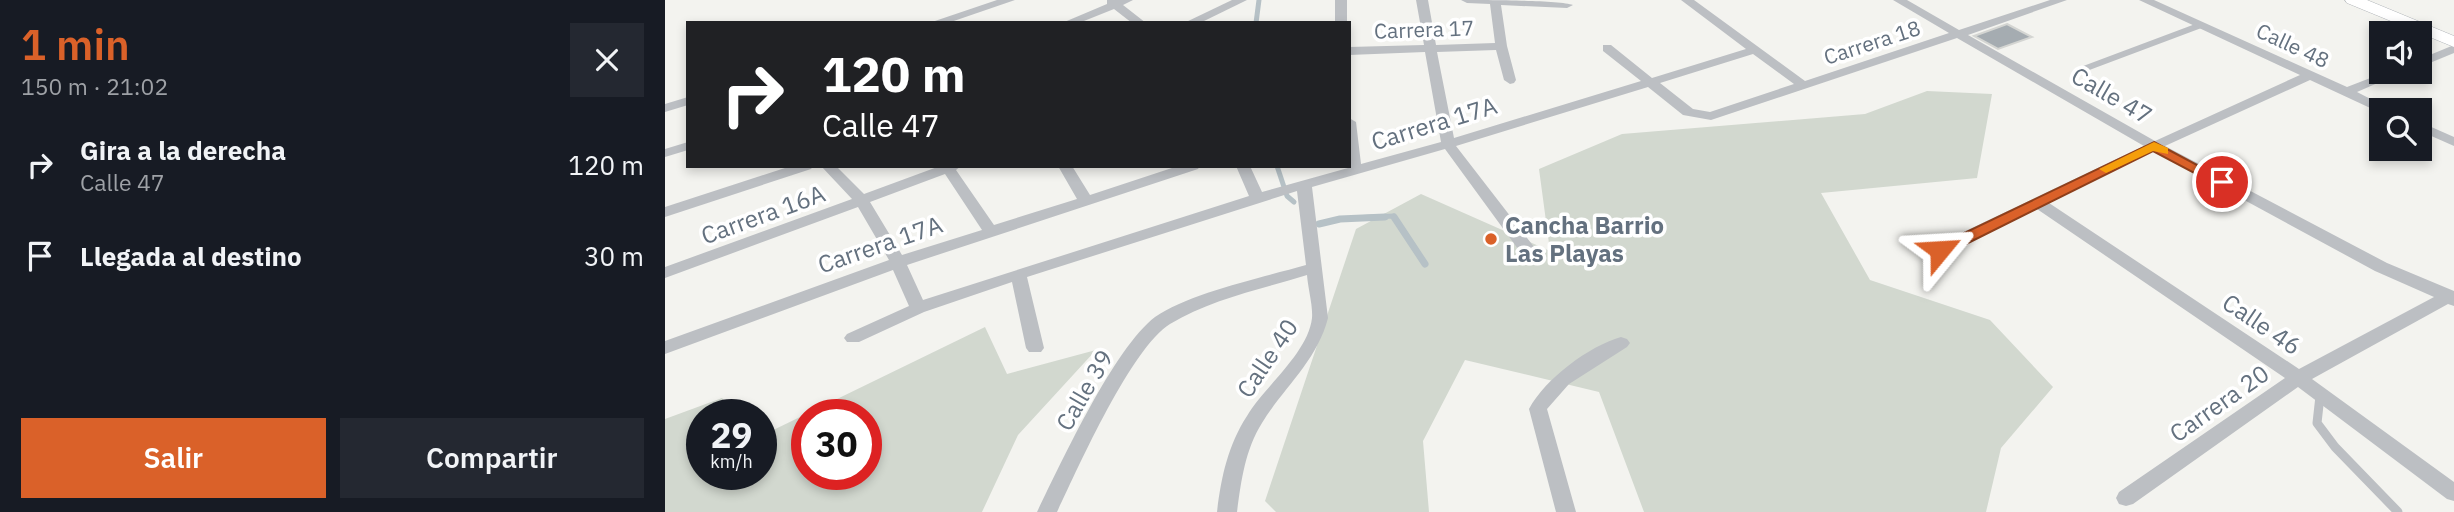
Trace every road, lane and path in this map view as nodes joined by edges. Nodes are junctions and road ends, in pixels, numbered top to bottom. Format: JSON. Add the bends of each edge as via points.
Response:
{"nodes":[{"id":1,"x":1009,"y":0,"type":"edge"},
{"id":2,"x":1241,"y":0,"type":"edge"},
{"id":3,"x":1341,"y":0,"type":"edge"},
{"id":4,"x":1422,"y":0,"type":"edge"},
{"id":5,"x":1467,"y":0,"type":"edge"},
{"id":6,"x":1686,"y":0,"type":"edge"},
{"id":7,"x":1899,"y":0,"type":"edge"},
{"id":8,"x":2061,"y":0,"type":"edge"},
{"id":9,"x":2145,"y":0,"type":"edge"},
{"id":10,"x":2164,"y":0,"type":"edge"},
{"id":11,"x":2353,"y":0,"type":"edge"},
{"id":12,"x":1117,"y":2,"type":"edge"},
{"id":13,"x":1495,"y":3,"type":"junction"},
{"id":14,"x":1567,"y":5,"type":"dead end"},
{"id":15,"x":2180,"y":14,"type":"junction"},
{"id":16,"x":941,"y":21,"type":"edge"},
{"id":17,"x":1073,"y":21,"type":"edge"},
{"id":18,"x":1138,"y":21,"type":"edge"},
{"id":19,"x":1194,"y":21,"type":"edge"},
{"id":20,"x":1341,"y":21,"type":"edge"},
{"id":21,"x":2201,"y":24,"type":"junction"},
{"id":22,"x":1962,"y":34,"type":"junction"},
{"id":23,"x":2454,"y":42,"type":"edge"},
{"id":24,"x":1501,"y":46,"type":"junction"},
{"id":25,"x":1607,"y":48,"type":"dead end"},
{"id":26,"x":1430,"y":50,"type":"junction"},
{"id":27,"x":2454,"y":50,"type":"edge"},
{"id":28,"x":1351,"y":51,"type":"edge"},
{"id":29,"x":1752,"y":51,"type":"junction"},
{"id":30,"x":2432,"y":58,"type":"edge"},
{"id":31,"x":2081,"y":70,"type":"dead end"},
{"id":32,"x":2309,"y":76,"type":"junction"},
{"id":33,"x":1510,"y":80,"type":"dead end"},
{"id":34,"x":1650,"y":83,"type":"junction"},
{"id":35,"x":2369,"y":83,"type":"edge"},
{"id":36,"x":1804,"y":86,"type":"junction"},
{"id":37,"x":2346,"y":92,"type":"junction"},
{"id":38,"x":686,"y":101,"type":"edge"},
{"id":39,"x":2369,"y":102,"type":"edge"},
{"id":40,"x":665,"y":108,"type":"edge"},
{"id":41,"x":2432,"y":132,"type":"edge"},
{"id":42,"x":1351,"y":138,"type":"edge"},
{"id":43,"x":2454,"y":142,"type":"edge"},
{"id":44,"x":1448,"y":144,"type":"junction"},
{"id":45,"x":2154,"y":146,"type":"junction"},
{"id":46,"x":686,"y":147,"type":"edge"},
{"id":47,"x":665,"y":153,"type":"edge"},
{"id":48,"x":800,"y":168,"type":"edge"},
{"id":49,"x":830,"y":168,"type":"edge"},
{"id":50,"x":948,"y":168,"type":"edge"},
{"id":51,"x":952,"y":168,"type":"edge"},
{"id":52,"x":1066,"y":168,"type":"edge"},
{"id":53,"x":1179,"y":168,"type":"edge"},
{"id":54,"x":1244,"y":168,"type":"edge"},
{"id":55,"x":1159,"y":171,"type":"edge"},
{"id":56,"x":1355,"y":171,"type":"junction"},
{"id":57,"x":1299,"y":186,"type":"junction"},
{"id":58,"x":1257,"y":198,"type":"junction"},
{"id":59,"x":1086,"y":201,"type":"junction"},
{"id":60,"x":863,"y":202,"type":"junction"},
{"id":61,"x":2037,"y":202,"type":"junction"},
{"id":62,"x":665,"y":212,"type":"edge"},
{"id":63,"x":991,"y":232,"type":"junction"},
{"id":64,"x":1940,"y":250,"type":"dead end"},
{"id":65,"x":1535,"y":260,"type":"dead end"},
{"id":66,"x":898,"y":262,"type":"junction"},
{"id":67,"x":1313,"y":268,"type":"junction"},
{"id":68,"x":665,"y":273,"type":"edge"},
{"id":69,"x":1018,"y":274,"type":"junction"},
{"id":70,"x":2451,"y":298,"type":"edge"},
{"id":71,"x":918,"y":307,"type":"junction"},
{"id":72,"x":853,"y":338,"type":"dead end"},
{"id":73,"x":1621,"y":344,"type":"dead end"},
{"id":74,"x":665,"y":348,"type":"edge"},
{"id":75,"x":1035,"y":348,"type":"dead end"},
{"id":76,"x":2298,"y":378,"type":"junction"},
{"id":77,"x":2321,"y":396,"type":"junction"},
{"id":78,"x":2454,"y":493,"type":"edge"},
{"id":79,"x":2126,"y":498,"type":"dead end"},
{"id":80,"x":1047,"y":512,"type":"edge"},
{"id":81,"x":1227,"y":512,"type":"edge"},
{"id":82,"x":1566,"y":512,"type":"edge"},
{"id":83,"x":2398,"y":512,"type":"edge"}],
"edges":[{"from":1,"to":16,"type":"street"},
{"from":2,"to":19,"type":"street"},
{"from":3,"to":20,"type":"street"},
{"from":4,"to":26,"type":"street"},
{"from":5,"to":13,"type":"street"},
{"from":6,"to":29,"type":"street"},
{"from":7,"to":22,"type":"street","name":"Calle 47"},
{"from":8,"to":22,"type":"street","name":"Carrera 18"},
{"from":9,"to":15,"type":"street","name":"Calle 48"},
{"from":10,"to":15,"type":"street"},
{"from":11,"to":23,"type":"street"},
{"from":12,"to":17,"type":"street"},
{"from":12,"to":18,"type":"street"},
{"from":13,"to":14,"type":"street"},
{"from":13,"to":24,"type":"street"},
{"from":15,"to":21,"type":"street","name":"Calle 48"},
{"from":21,"to":31,"type":"lane"},
{"from":21,"to":32,"type":"street","name":"Calle 48"},
{"from":22,"to":36,"type":"street","name":"Carrera 18"},
{"from":22,"to":45,"type":"street","name":"Calle 47"},
{"from":24,"to":26,"type":"street","name":"Carrera 17"},
{"from":24,"to":33,"type":"street"},
{"from":25,"to":34,"type":"street"},
{"from":26,"to":28,"type":"street","name":"Carrera 17"},
{"from":26,"to":44,"type":"street"},
{"from":27,"to":30,"type":"street"},
{"from":29,"to":34,"type":"street","name":"Carrera 17A"},
{"from":29,"to":36,"type":"street"},
{"from":32,"to":37,"type":"street","name":"Calle 48"},
{"from":32,"to":45,"type":"street"},
{"from":34,"to":36,"type":"street","name":"Carrera 18","via":[[1695,116],[1711,116]]},
{"from":34,"to":44,"type":"street","name":"Carrera 17A"},
{"from":35,"to":37,"type":"street"},
{"from":37,"to":39,"type":"street","name":"Calle 48"},
{"from":38,"to":40,"type":"street"},
{"from":41,"to":43,"type":"street"},
{"from":42,"to":56,"type":"street"},
{"from":44,"to":56,"type":"street","name":"Carrera 17A"},
{"from":44,"to":65,"type":"street"},
{"from":45,"to":61,"type":"street"},
{"from":45,"to":70,"type":"street","name":"Calle 47","via":[[2381,267]]},
{"from":46,"to":47,"type":"street"},
{"from":48,"to":62,"type":"street"},
{"from":49,"to":60,"type":"street"},
{"from":50,"to":60,"type":"street","name":"Carrera 16A"},
{"from":51,"to":63,"type":"street"},
{"from":52,"to":59,"type":"street"},
{"from":53,"to":55,"type":"street","name":"Carrera 17A"},
{"from":54,"to":58,"type":"street"},
{"from":55,"to":59,"type":"street","name":"Carrera 17A"},
{"from":56,"to":57,"type":"street","name":"Carrera 17A"},
{"from":57,"to":58,"type":"street","name":"Carrera 17A"},
{"from":57,"to":67,"type":"street","name":"Calle 40"},
{"from":58,"to":69,"type":"street","name":"Carrera 17A"},
{"from":59,"to":63,"type":"street","name":"Carrera 17A"},
{"from":60,"to":66,"type":"street"},
{"from":60,"to":68,"type":"street","name":"Carrera 16A"},
{"from":61,"to":64,"type":"street"},
{"from":61,"to":76,"type":"street","name":"Calle 46"},
{"from":63,"to":66,"type":"street","name":"Carrera 17A"},
{"from":66,"to":71,"type":"street"},
{"from":66,"to":74,"type":"street","name":"Carrera 17A"},
{"from":67,"to":80,"type":"street","name":"Calle 39","via":[[1183,310],[1160,322],[1142,340]]},
{"from":67,"to":81,"type":"street","name":"Calle 40","via":[[1320,318],[1316,337],[1254,419],[1233,466]]},
{"from":69,"to":71,"type":"street","name":"Carrera 17A"},
{"from":69,"to":75,"type":"street"},
{"from":70,"to":76,"type":"street","name":"Carrera 20"},
{"from":71,"to":72,"type":"street","name":"Carrera 17A"},
{"from":73,"to":82,"type":"street","via":[[1554,384],[1538,409]]},
{"from":76,"to":77,"type":"street","name":"Calle 46"},
{"from":76,"to":79,"type":"street","name":"Carrera 20"},
{"from":77,"to":78,"type":"street","name":"Calle 46"},
{"from":77,"to":83,"type":"lane","via":[[2317,423],[2328,440]]}]}
